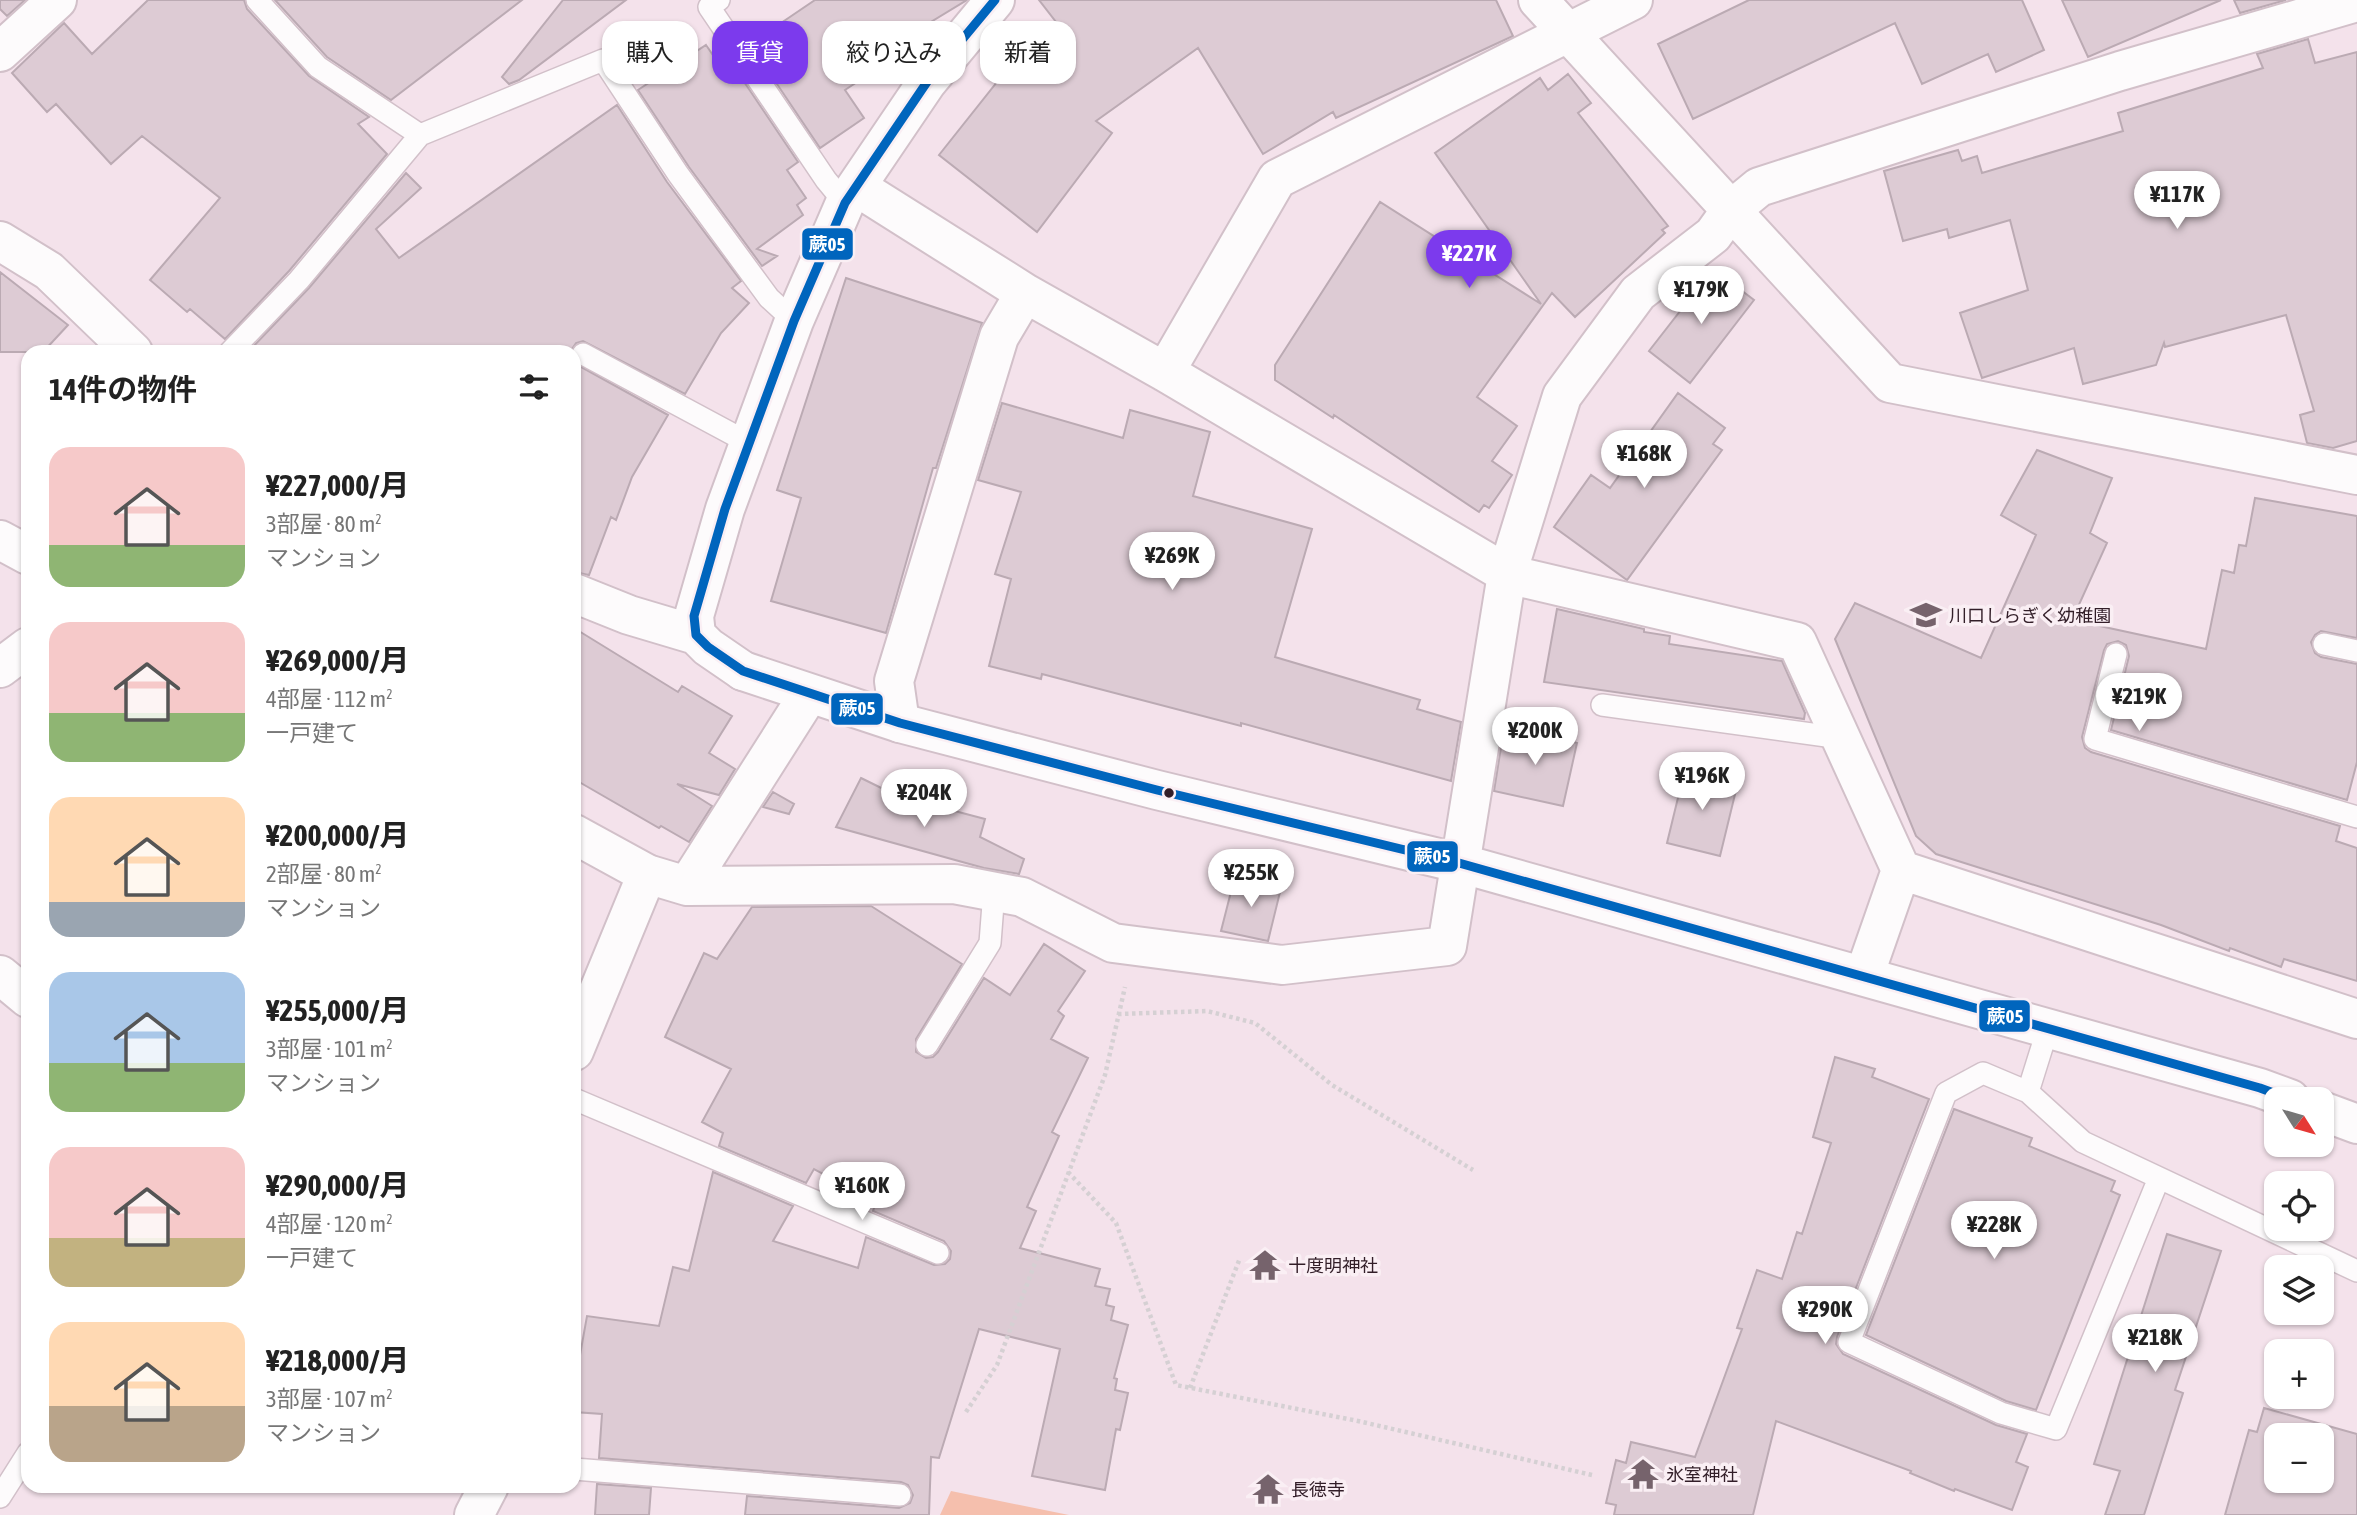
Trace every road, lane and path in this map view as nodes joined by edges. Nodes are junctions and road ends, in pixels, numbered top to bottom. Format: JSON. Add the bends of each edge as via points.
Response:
{"nodes":[{"id":1,"x":57,"y":0,"type":"edge"},
{"id":2,"x":257,"y":0,"type":"edge"},
{"id":3,"x":719,"y":0,"type":"edge"},
{"id":4,"x":995,"y":0,"type":"edge"},
{"id":5,"x":1538,"y":0,"type":"edge"},
{"id":6,"x":1633,"y":0,"type":"edge"},
{"id":7,"x":2357,"y":2,"type":"edge"},
{"id":8,"x":1566,"y":32,"type":"junction"},
{"id":9,"x":0,"y":52,"type":"edge"},
{"id":10,"x":420,"y":135,"type":"junction"},
{"id":11,"x":851,"y":195,"type":"junction"},
{"id":12,"x":1731,"y":210,"type":"junction"},
{"id":13,"x":0,"y":241,"type":"edge"},
{"id":14,"x":1025,"y":293,"type":"junction"},
{"id":15,"x":794,"y":321,"type":"junction"},
{"id":16,"x":126,"y":345,"type":"edge"},
{"id":17,"x":237,"y":345,"type":"edge"},
{"id":18,"x":583,"y":354,"type":"dead end"},
{"id":19,"x":1165,"y":372,"type":"junction"},
{"id":20,"x":748,"y":443,"type":"junction"},
{"id":21,"x":2357,"y":475,"type":"edge"},
{"id":22,"x":0,"y":540,"type":"edge"},
{"id":23,"x":21,"y":551,"type":"edge"},
{"id":24,"x":1507,"y":574,"type":"junction"},
{"id":25,"x":581,"y":596,"type":"edge"},
{"id":26,"x":696,"y":635,"type":"junction"},
{"id":27,"x":2324,"y":644,"type":"dead end"},
{"id":28,"x":2357,"y":651,"type":"edge"},
{"id":29,"x":21,"y":652,"type":"edge"},
{"id":30,"x":2116,"y":654,"type":"dead end"},
{"id":31,"x":0,"y":668,"type":"edge"},
{"id":32,"x":809,"y":694,"type":"junction"},
{"id":33,"x":1602,"y":705,"type":"dead end"},
{"id":34,"x":900,"y":723,"type":"junction"},
{"id":35,"x":1841,"y":738,"type":"junction"},
{"id":36,"x":2357,"y":817,"type":"edge"},
{"id":37,"x":581,"y":838,"type":"edge"},
{"id":38,"x":1459,"y":863,"type":"junction"},
{"id":39,"x":1901,"y":870,"type":"junction"},
{"id":40,"x":646,"y":874,"type":"junction"},
{"id":41,"x":687,"y":886,"type":"junction"},
{"id":42,"x":994,"y":891,"type":"junction"},
{"id":43,"x":1136,"y":946,"type":"junction"},
{"id":44,"x":0,"y":975,"type":"edge"},
{"id":45,"x":1864,"y":976,"type":"junction"},
{"id":46,"x":21,"y":992,"type":"edge"},
{"id":47,"x":1118,"y":1014,"type":"junction"},
{"id":48,"x":2357,"y":1019,"type":"edge"},
{"id":49,"x":2048,"y":1028,"type":"junction"},
{"id":50,"x":581,"y":1034,"type":"edge"},
{"id":51,"x":927,"y":1045,"type":"dead end"},
{"id":52,"x":2264,"y":1089,"type":"edge"},
{"id":53,"x":2028,"y":1092,"type":"junction"},
{"id":54,"x":581,"y":1101,"type":"edge"},
{"id":55,"x":2334,"y":1115,"type":"edge"},
{"id":56,"x":2357,"y":1124,"type":"edge"},
{"id":57,"x":1473,"y":1170,"type":"dead end"},
{"id":58,"x":1068,"y":1172,"type":"junction"},
{"id":59,"x":2159,"y":1178,"type":"junction"},
{"id":60,"x":939,"y":1253,"type":"dead end"},
{"id":61,"x":1240,"y":1258,"type":"dead end"},
{"id":62,"x":2357,"y":1270,"type":"edge"},
{"id":63,"x":1191,"y":1388,"type":"junction"},
{"id":64,"x":966,"y":1412,"type":"dead end"},
{"id":65,"x":21,"y":1464,"type":"edge"},
{"id":66,"x":581,"y":1470,"type":"edge"},
{"id":67,"x":1592,"y":1475,"type":"dead end"},
{"id":68,"x":485,"y":1493,"type":"edge"},
{"id":69,"x":900,"y":1495,"type":"dead end"},
{"id":70,"x":0,"y":1497,"type":"edge"},
{"id":71,"x":474,"y":1515,"type":"edge"}],
"edges":[{"from":1,"to":9,"type":"street"},
{"from":2,"to":10,"type":"lane","via":[[318,67]]},
{"from":3,"to":11,"type":"lane","via":[[709,7],[826,180]]},
{"from":4,"to":11,"type":"street","via":[[927,82]]},
{"from":5,"to":8,"type":"street"},
{"from":6,"to":8,"type":"street"},
{"from":7,"to":12,"type":"street","via":[[2120,71],[1759,187]]},
{"from":8,"to":12,"type":"street"},
{"from":8,"to":19,"type":"street","via":[[1276,178]]},
{"from":10,"to":15,"type":"lane","via":[[603,60],[685,184],[769,298]]},
{"from":10,"to":17,"type":"lane","via":[[299,280]]},
{"from":11,"to":14,"type":"street"},
{"from":11,"to":15,"type":"street"},
{"from":12,"to":21,"type":"street","via":[[1890,383]]},
{"from":12,"to":24,"type":"street","via":[[1713,235],[1638,293],[1562,396]]},
{"from":13,"to":16,"type":"street","via":[[49,271]]},
{"from":14,"to":19,"type":"street"},
{"from":14,"to":34,"type":"street","via":[[999,337],[894,681]]},
{"from":15,"to":20,"type":"street"},
{"from":18,"to":20,"type":"lane"},
{"from":19,"to":24,"type":"street"},
{"from":20,"to":26,"type":"street","via":[[694,616]]},
{"from":22,"to":23,"type":"street"},
{"from":24,"to":35,"type":"street","via":[[1797,642]]},
{"from":24,"to":38,"type":"street"},
{"from":25,"to":26,"type":"street"},
{"from":26,"to":32,"type":"street","via":[[743,671]]},
{"from":27,"to":28,"type":"lane"},
{"from":29,"to":31,"type":"street"},
{"from":30,"to":36,"type":"lane","via":[[2095,739]]},
{"from":32,"to":34,"type":"street"},
{"from":32,"to":41,"type":"street"},
{"from":33,"to":35,"type":"lane"},
{"from":34,"to":38,"type":"street"},
{"from":35,"to":39,"type":"street"},
{"from":37,"to":40,"type":"street"},
{"from":38,"to":43,"type":"street","via":[[1447,946],[1282,965]]},
{"from":38,"to":45,"type":"street"},
{"from":39,"to":45,"type":"street"},
{"from":39,"to":48,"type":"street"},
{"from":40,"to":41,"type":"street"},
{"from":40,"to":50,"type":"street"},
{"from":41,"to":42,"type":"street","via":[[954,884]]},
{"from":42,"to":43,"type":"street","via":[[1022,897],[1113,943]]},
{"from":42,"to":51,"type":"lane","via":[[990,943]]},
{"from":43,"to":47,"type":"path"},
{"from":44,"to":46,"type":"street"},
{"from":45,"to":49,"type":"street"},
{"from":47,"to":57,"type":"path","via":[[1207,1011],[1255,1023],[1332,1085]]},
{"from":47,"to":58,"type":"path","via":[[1105,1075]]},
{"from":49,"to":52,"type":"street"},
{"from":49,"to":53,"type":"lane"},
{"from":53,"to":59,"type":"lane","via":[[2082,1142]]},
{"from":53,"to":59,"type":"lane","via":[[1983,1073],[1946,1093],[1849,1342],[2001,1413],[2056,1429]]},
{"from":54,"to":60,"type":"lane"},
{"from":55,"to":56,"type":"street"},
{"from":58,"to":63,"type":"path","via":[[1116,1223],[1176,1385]]},
{"from":58,"to":64,"type":"path","via":[[997,1365]]},
{"from":59,"to":62,"type":"lane"},
{"from":61,"to":63,"type":"path"},
{"from":63,"to":67,"type":"path"},
{"from":65,"to":70,"type":"lane"},
{"from":66,"to":69,"type":"lane"},
{"from":68,"to":71,"type":"street"}]}
